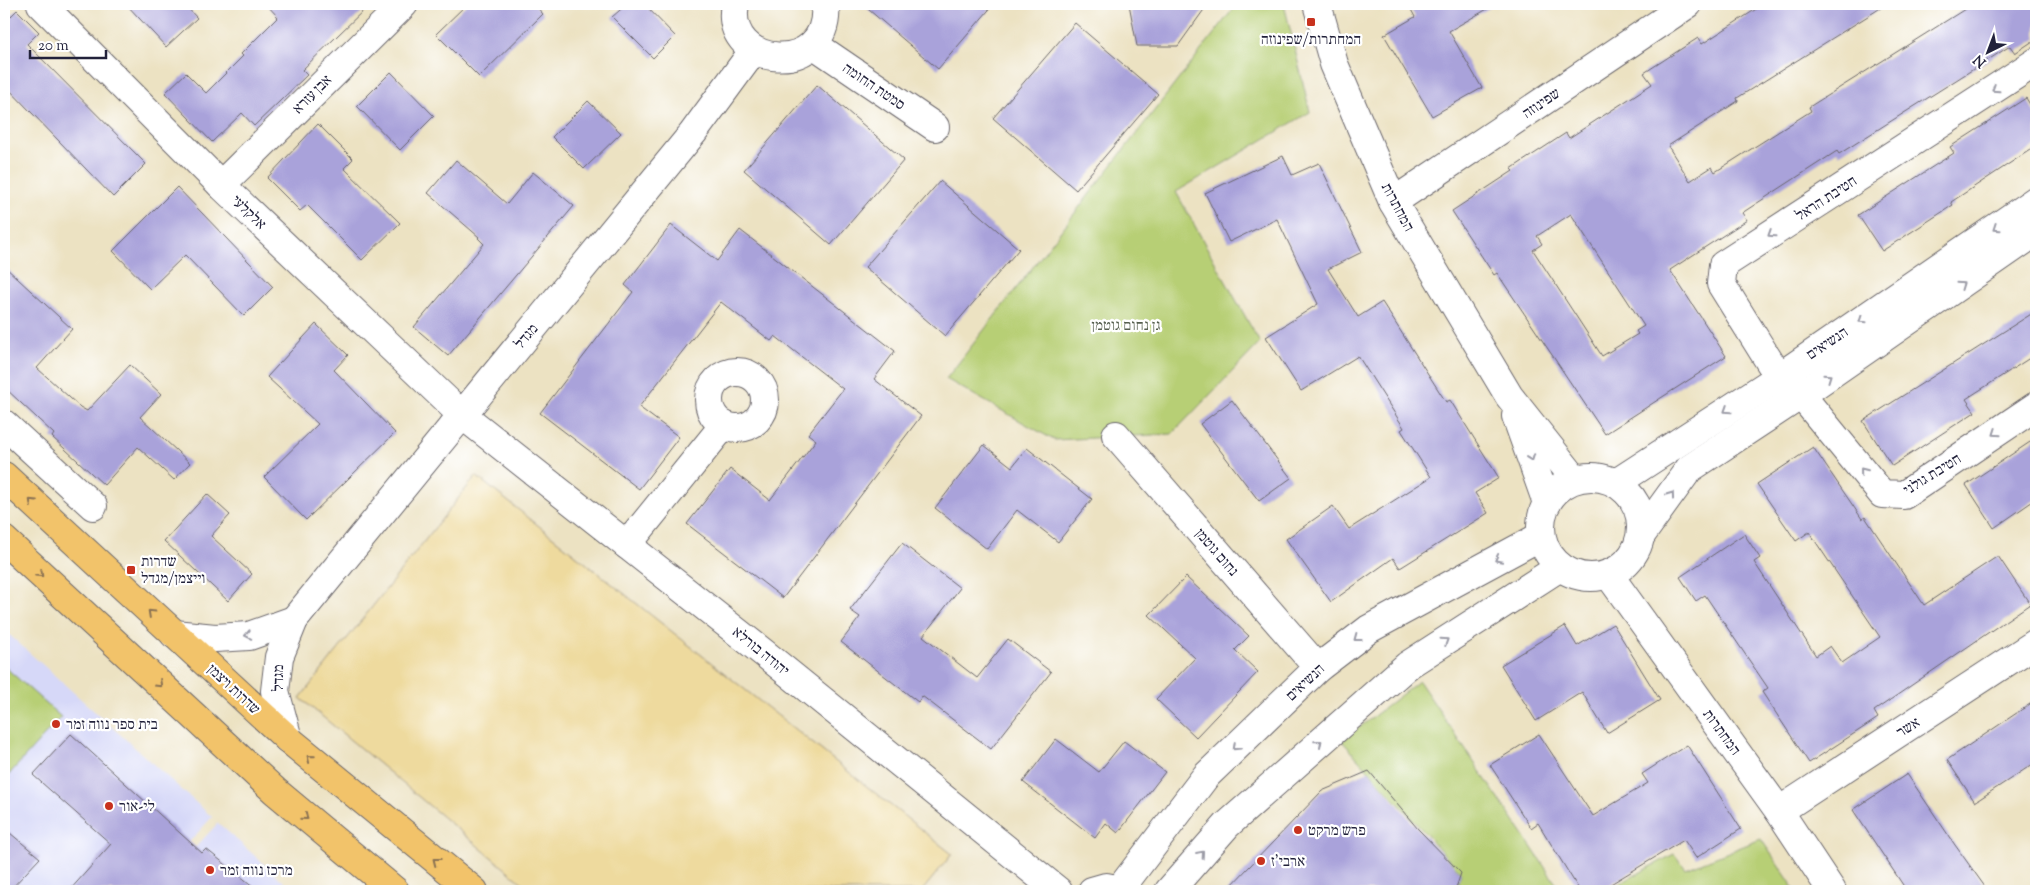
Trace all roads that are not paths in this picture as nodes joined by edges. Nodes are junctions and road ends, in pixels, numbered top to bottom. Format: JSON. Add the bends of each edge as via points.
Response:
{"nodes":[{"id":1,"x":404,"y":4,"type":"edge"},
{"id":2,"x":735,"y":4,"type":"edge"},
{"id":3,"x":825,"y":4,"type":"edge"},
{"id":4,"x":1317,"y":4,"type":"edge"},
{"id":5,"x":1688,"y":4,"type":"edge"},
{"id":6,"x":54,"y":8,"type":"edge"},
{"id":7,"x":813,"y":44,"type":"junction"},
{"id":8,"x":754,"y":50,"type":"junction"},
{"id":9,"x":2036,"y":62,"type":"edge"},
{"id":10,"x":935,"y":127,"type":"dead end"},
{"id":11,"x":220,"y":185,"type":"junction"},
{"id":12,"x":2036,"y":200,"type":"edge"},
{"id":13,"x":1393,"y":202,"type":"junction"},
{"id":14,"x":2036,"y":232,"type":"edge"},
{"id":15,"x":1778,"y":377,"type":"junction"},
{"id":16,"x":1801,"y":395,"type":"junction"},
{"id":17,"x":1509,"y":396,"type":"junction"},
{"id":18,"x":2036,"y":406,"type":"edge"},
{"id":19,"x":461,"y":414,"type":"junction"},
{"id":20,"x":4,"y":424,"type":"edge"},
{"id":21,"x":724,"y":425,"type":"dead end"},
{"id":22,"x":1116,"y":435,"type":"dead end"},
{"id":23,"x":4,"y":476,"type":"edge"},
{"id":24,"x":1575,"y":479,"type":"junction"},
{"id":25,"x":1616,"y":483,"type":"junction"},
{"id":26,"x":1547,"y":504,"type":"junction"},
{"id":27,"x":93,"y":506,"type":"dead end"},
{"id":28,"x":1642,"y":534,"type":"junction"},
{"id":29,"x":1541,"y":536,"type":"junction"},
{"id":30,"x":4,"y":540,"type":"edge"},
{"id":31,"x":627,"y":545,"type":"junction"},
{"id":32,"x":1560,"y":568,"type":"junction"},
{"id":33,"x":1609,"y":575,"type":"junction"},
{"id":34,"x":294,"y":620,"type":"junction"},
{"id":35,"x":174,"y":634,"type":"junction"},
{"id":36,"x":2036,"y":643,"type":"edge"},
{"id":37,"x":1318,"y":668,"type":"junction"},
{"id":38,"x":288,"y":739,"type":"junction"},
{"id":39,"x":1779,"y":812,"type":"junction"},
{"id":40,"x":1123,"y":890,"type":"edge"},
{"id":41,"x":394,"y":891,"type":"edge"},
{"id":42,"x":474,"y":891,"type":"edge"},
{"id":43,"x":1058,"y":891,"type":"edge"},
{"id":44,"x":1092,"y":891,"type":"edge"},
{"id":45,"x":1169,"y":891,"type":"edge"},
{"id":46,"x":1832,"y":891,"type":"edge"}],
"edges":[{"from":1,"to":11,"type":"street","name":"אבן עזרא"},
{"from":2,"to":8,"type":"street","via":[[736,26],[743,40]]},
{"from":3,"to":7,"type":"street","via":[[822,31]]},
{"from":4,"to":13,"type":"street","name":"המחתרות","via":[[1334,64]]},
{"from":5,"to":13,"type":"street","name":"שפינוזה"},
{"from":6,"to":11,"type":"street","name":"אלקלעי"},
{"from":7,"to":8,"type":"street","via":[[800,54],[784,58],[768,57]]},
{"from":7,"to":10,"type":"street","name":"סמטת החומה"},
{"from":8,"to":19,"type":"street","name":"מגדל","via":[[693,133]]},
{"from":9,"to":15,"type":"street","name":"חטיבת הראל","one_way":true,"via":[[1723,265],[1722,284]]},
{"from":11,"to":19,"type":"street","name":"אלקלעי"},
{"from":12,"to":15,"type":"street","name":"הנשיאים","one_way":true},
{"from":13,"to":17,"type":"street","name":"המחתרות"},
{"from":16,"to":14,"type":"street","name":"הנשיאים","one_way":true},
{"from":15,"to":25,"type":"street","name":"הנשיאים","one_way":true},
{"from":18,"to":16,"type":"street","name":"חטיבת גולני","one_way":true,"via":[[1904,495],[1882,494]]},
{"from":28,"to":16,"type":"street","name":"הנשיאים","one_way":true,"via":[[1689,469]]},
{"from":17,"to":24,"type":"street","name":"המחתרות"},
{"from":17,"to":26,"type":"street","name":"המחתרות","one_way":true},
{"from":19,"to":31,"type":"street","name":"יהודה בורלא"},
{"from":19,"to":34,"type":"street","name":"מגדל"},
{"from":20,"to":27,"type":"street"},
{"from":21,"to":31,"type":"street"},
{"from":22,"to":37,"type":"street","name":"נחום גוטמן"},
{"from":35,"to":23,"type":"main road","name":"שדרות ויצמן","one_way":true},
{"from":24,"to":25,"type":"street","via":[[1596,476]]},
{"from":24,"to":26,"type":"street","via":[[1556,490]]},
{"from":25,"to":28,"type":"street","via":[[1631,496],[1640,514]]},
{"from":26,"to":29,"type":"street","via":[[1541,519]]},
{"from":28,"to":33,"type":"street","via":[[1636,551],[1625,566]]},
{"from":29,"to":32,"type":"street","via":[[1547,553]]},
{"from":29,"to":37,"type":"street","name":"הנשיאים","one_way":true,"via":[[1369,629]]},
{"from":30,"to":41,"type":"main road","one_way":true,"via":[[275,791]]},
{"from":31,"to":43,"type":"street","name":"יהודה בורלא"},
{"from":32,"to":33,"type":"street","via":[[1592,578]]},
{"from":45,"to":32,"type":"street","one_way":true,"via":[[1227,825],[1408,665]]},
{"from":33,"to":39,"type":"street","name":"המחתרות"},
{"from":34,"to":35,"type":"street","one_way":true,"via":[[249,636],[215,638]]},
{"from":34,"to":38,"type":"street","name":"מגדל","via":[[279,657],[276,691]]},
{"from":35,"to":38,"type":"main road","name":"שדרות ויצמן"},
{"from":36,"to":39,"type":"street","name":"אשר"},
{"from":37,"to":40,"type":"street","name":"הנשיאים","one_way":true,"via":[[1206,776]]},
{"from":42,"to":38,"type":"main road","name":"שדרות ויצמן","one_way":true},
{"from":39,"to":46,"type":"street","name":"המחתרות"},
{"from":40,"to":44,"type":"street","via":[[1106,887]]}]}
